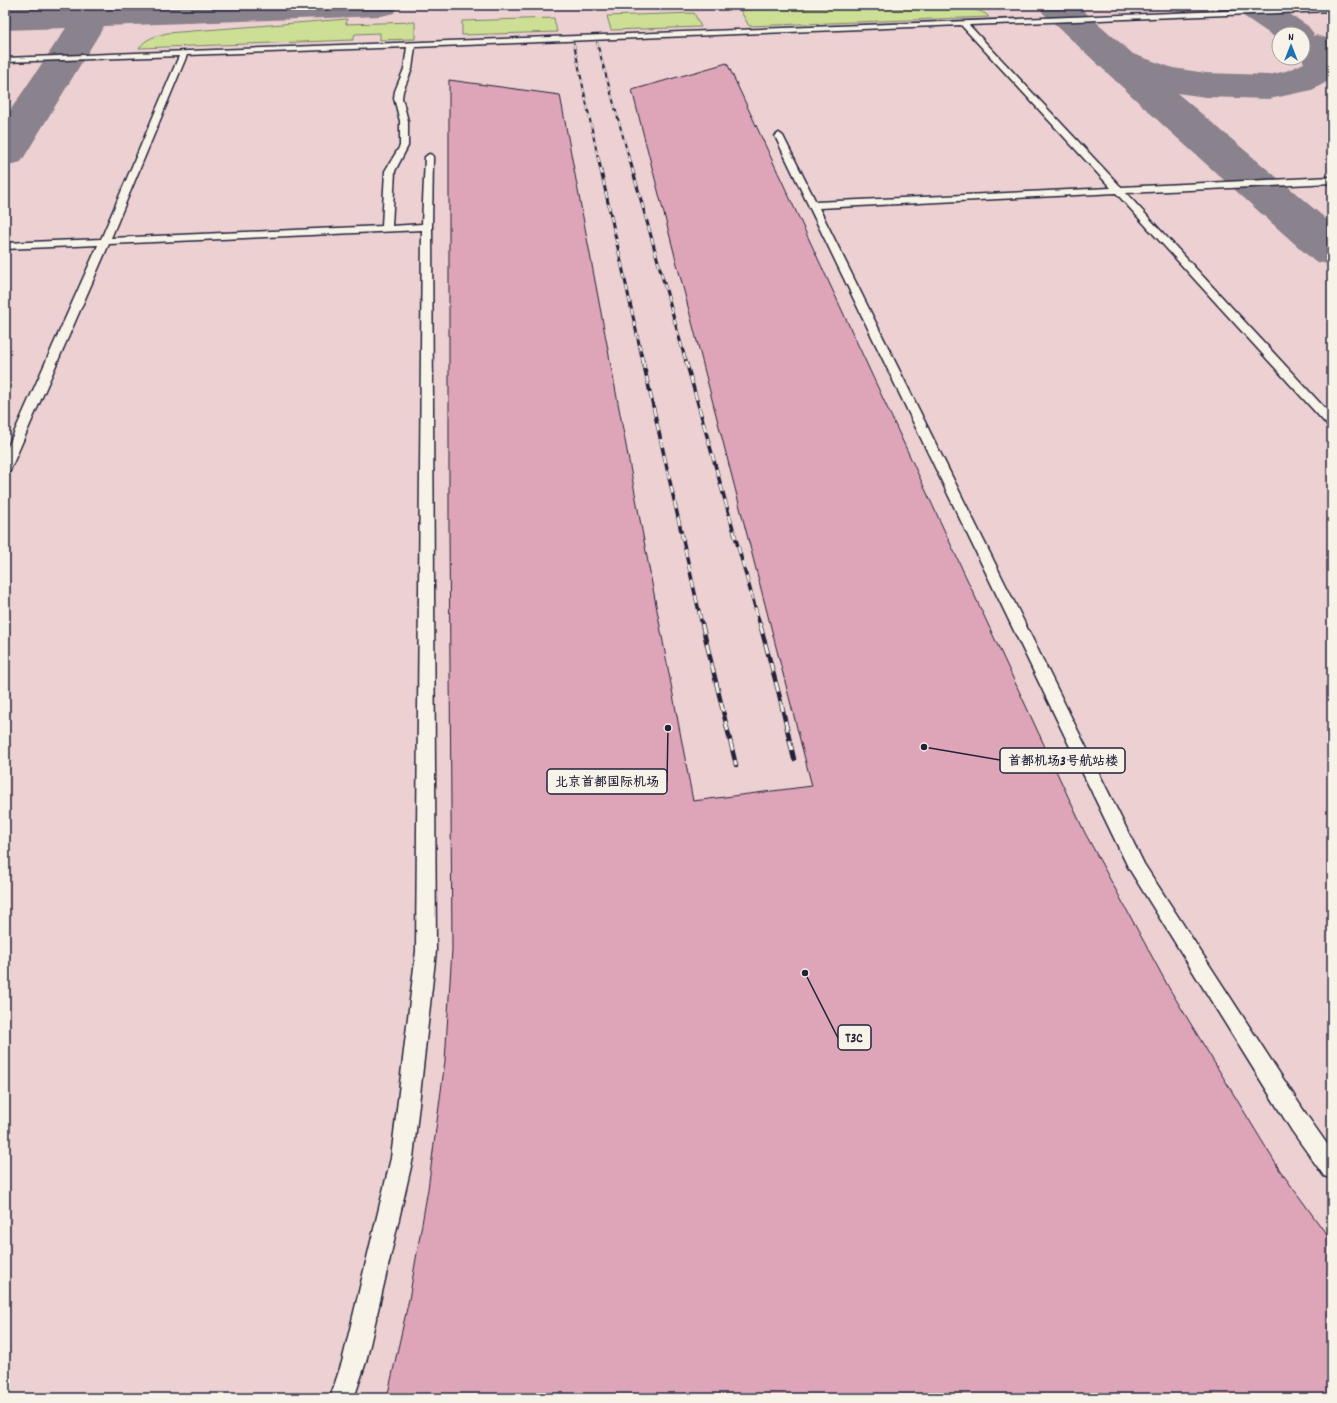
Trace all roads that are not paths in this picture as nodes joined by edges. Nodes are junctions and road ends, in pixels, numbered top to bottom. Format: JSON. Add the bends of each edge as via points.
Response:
{"nodes":[{"id":1,"x":1332,"y":9,"type":"edge"},
{"id":2,"x":963,"y":23,"type":"junction"},
{"id":3,"x":411,"y":45,"type":"junction"},
{"id":4,"x":184,"y":53,"type":"junction"},
{"id":5,"x":5,"y":60,"type":"edge"},
{"id":6,"x":779,"y":136,"type":"dead end"},
{"id":7,"x":429,"y":157,"type":"dead end"},
{"id":8,"x":1332,"y":180,"type":"edge"},
{"id":9,"x":1119,"y":190,"type":"junction"},
{"id":10,"x":813,"y":205,"type":"junction"},
{"id":11,"x":427,"y":227,"type":"junction"},
{"id":12,"x":388,"y":228,"type":"junction"},
{"id":13,"x":104,"y":241,"type":"junction"},
{"id":14,"x":5,"y":246,"type":"edge"},
{"id":15,"x":1332,"y":423,"type":"edge"},
{"id":16,"x":5,"y":468,"type":"edge"},
{"id":17,"x":1332,"y":1169,"type":"edge"},
{"id":18,"x":342,"y":1398,"type":"edge"}],
"edges":[{"from":1,"to":2,"type":"lane"},
{"from":2,"to":3,"type":"lane"},
{"from":2,"to":9,"type":"lane"},
{"from":3,"to":4,"type":"lane"},
{"from":3,"to":12,"type":"lane","via":[[408,69],[398,98],[404,121],[404,138],[401,153],[390,171]]},
{"from":4,"to":5,"type":"lane"},
{"from":4,"to":13,"type":"lane"},
{"from":6,"to":10,"type":"lane"},
{"from":7,"to":11,"type":"lane"},
{"from":8,"to":9,"type":"lane"},
{"from":9,"to":10,"type":"lane"},
{"from":9,"to":15,"type":"lane"},
{"from":10,"to":17,"type":"lane","via":[[1137,867],[1300,1124]]},
{"from":11,"to":12,"type":"lane"},
{"from":11,"to":18,"type":"lane","via":[[426,951],[402,1158],[354,1362]]},
{"from":12,"to":13,"type":"lane"},
{"from":13,"to":14,"type":"lane"},
{"from":13,"to":16,"type":"lane"}]}
